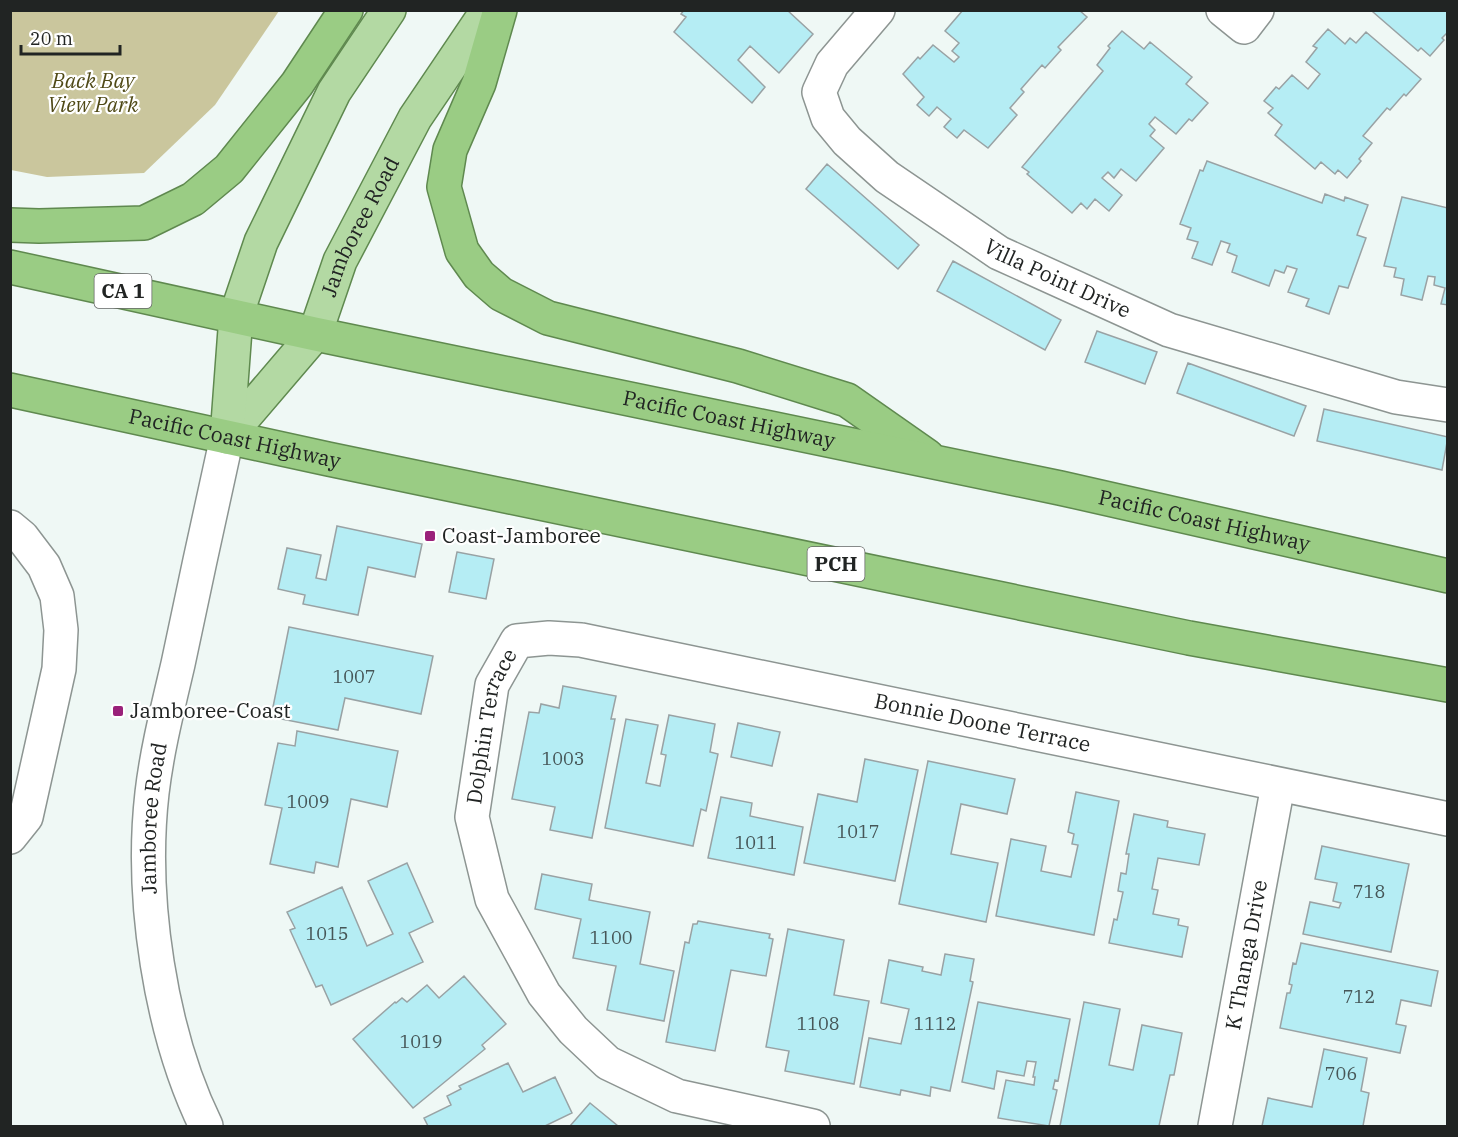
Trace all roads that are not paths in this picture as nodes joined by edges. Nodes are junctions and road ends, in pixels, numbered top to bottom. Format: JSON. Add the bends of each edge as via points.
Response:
{"nodes":[{"id":1,"x":346,"y":10,"type":"edge"},
{"id":2,"x":389,"y":10,"type":"edge"},
{"id":3,"x":488,"y":10,"type":"edge"},
{"id":4,"x":500,"y":10,"type":"edge"},
{"id":5,"x":878,"y":10,"type":"edge"},
{"id":6,"x":1223,"y":10,"type":"edge"},
{"id":7,"x":1257,"y":10,"type":"edge"},
{"id":8,"x":10,"y":225,"type":"edge"},
{"id":9,"x":10,"y":267,"type":"edge"},
{"id":10,"x":236,"y":316,"type":"junction"},
{"id":11,"x":315,"y":334,"type":"junction"},
{"id":12,"x":10,"y":390,"type":"edge"},
{"id":13,"x":1448,"y":405,"type":"edge"},
{"id":14,"x":227,"y":437,"type":"junction"},
{"id":15,"x":939,"y":464,"type":"junction"},
{"id":16,"x":10,"y":527,"type":"edge"},
{"id":17,"x":1448,"y":576,"type":"edge"},
{"id":18,"x":517,"y":641,"type":"joint"},
{"id":19,"x":1448,"y":685,"type":"edge"},
{"id":20,"x":1278,"y":784,"type":"junction"},
{"id":21,"x":1448,"y":819,"type":"edge"},
{"id":22,"x":10,"y":837,"type":"edge"},
{"id":23,"x":206,"y":1126,"type":"edge"},
{"id":24,"x":813,"y":1126,"type":"edge"},
{"id":25,"x":1215,"y":1126,"type":"edge"}],
"edges":[{"from":1,"to":8,"type":"highway","via":[[297,84],[229,170],[192,199],[144,222]]},
{"from":2,"to":10,"type":"main road","name":"Jamboree Road","via":[[334,92],[261,242]]},
{"from":3,"to":11,"type":"main road","name":"Jamboree Road","via":[[415,117],[340,261]]},
{"from":4,"to":15,"type":"highway","via":[[479,83],[450,150],[444,187],[462,251],[479,275],[501,294],[548,318],[738,366],[847,400]]},
{"from":5,"to":13,"type":"street","name":"Villa Point Drive","via":[[832,64],[819,92],[828,118],[887,177],[999,253],[1169,330],[1396,397]]},
{"from":6,"to":7,"type":"street","via":[[1244,27]]},
{"from":9,"to":10,"type":"highway","name":"Pacific Coast Highway","number":"CA 1"},
{"from":10,"to":11,"type":"highway","name":"Pacific Coast Highway","number":"CA 1"},
{"from":10,"to":14,"type":"main road","name":"Jamboree Road"},
{"from":11,"to":14,"type":"main road","name":"Jamboree Road"},
{"from":11,"to":15,"type":"highway","name":"Pacific Coast Highway"},
{"from":12,"to":14,"type":"highway","name":"Pacific Coast Highway"},
{"from":14,"to":19,"type":"highway","name":"Pacific Coast Highway","number":"PCH","via":[[1155,630]]},
{"from":14,"to":23,"type":"street","name":"Jamboree Road","via":[[162,736],[152,793],[149,850],[151,916],[159,975],[174,1039]]},
{"from":15,"to":17,"type":"highway","name":"Pacific Coast Highway"},
{"from":16,"to":22,"type":"street","via":[[44,566],[57,596],[61,630],[59,669],[26,817]]},
{"from":18,"to":20,"type":"street","name":"Bonnie Doone Terrace","via":[[581,640]]},
{"from":18,"to":24,"type":"street","name":"Dolphin Terrace","via":[[492,685],[472,817],[492,899],[544,994],[573,1030],[618,1068],[677,1096]]},
{"from":20,"to":21,"type":"street","name":"Bonnie Doone Terrace"},
{"from":20,"to":25,"type":"street","name":"K Thanga Drive"}]}
